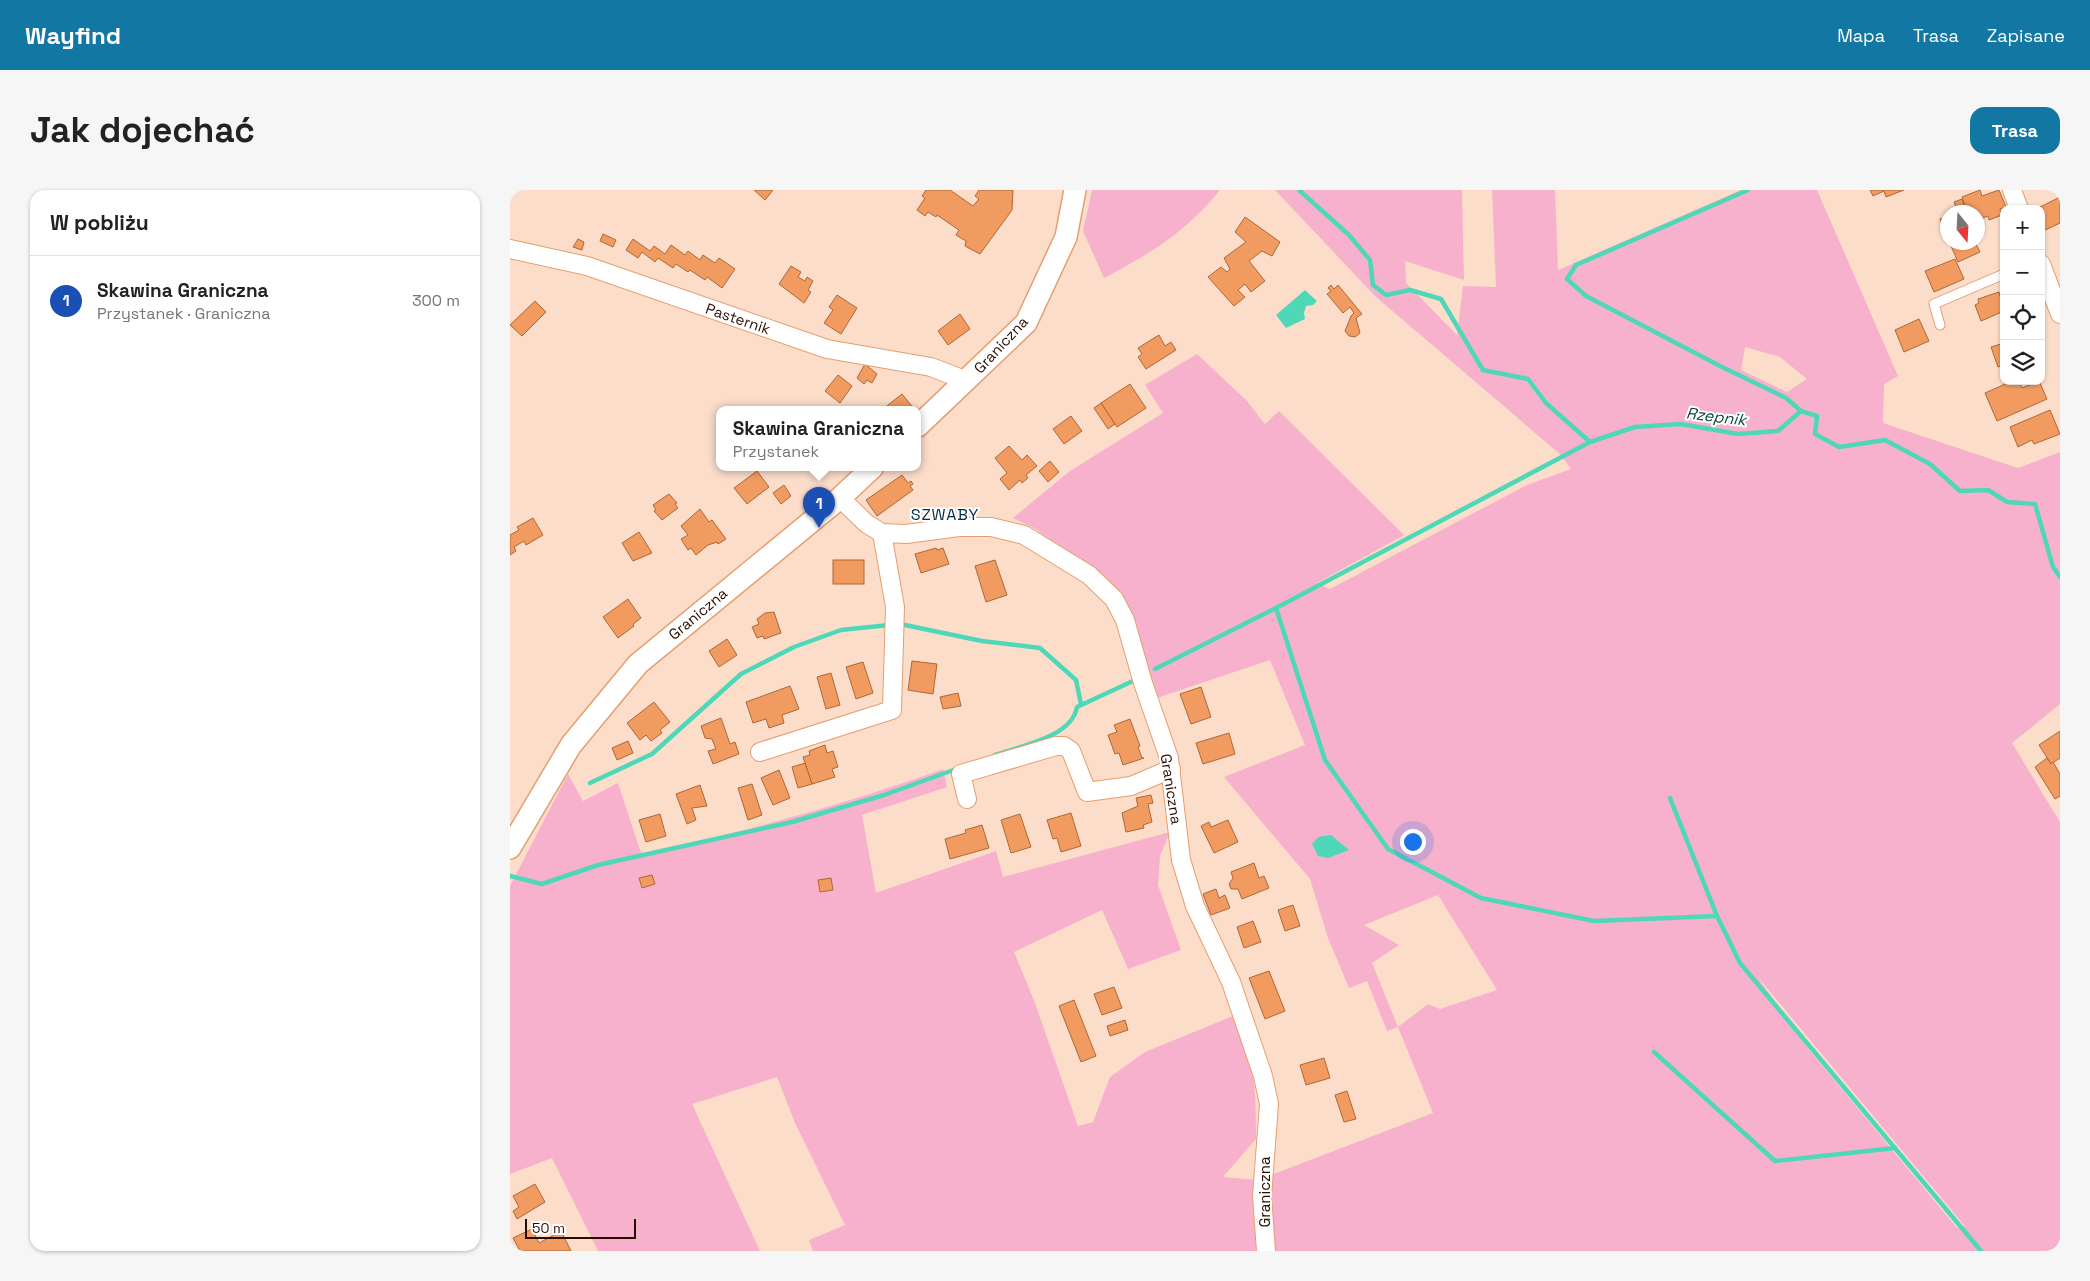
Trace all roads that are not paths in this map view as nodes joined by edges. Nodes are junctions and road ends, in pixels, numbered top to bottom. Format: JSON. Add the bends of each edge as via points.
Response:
{"nodes":[{"id":1,"x":1075,"y":190,"type":"edge"},
{"id":2,"x":2012,"y":190,"type":"edge"},
{"id":3,"x":2018,"y":205,"type":"edge"},
{"id":4,"x":510,"y":249,"type":"edge"},
{"id":5,"x":2045,"y":275,"type":"edge"},
{"id":6,"x":2000,"y":276,"type":"edge"},
{"id":7,"x":2060,"y":314,"type":"edge"},
{"id":8,"x":1940,"y":325,"type":"dead end"},
{"id":9,"x":967,"y":381,"type":"junction"},
{"id":10,"x":921,"y":423,"type":"edge"},
{"id":11,"x":870,"y":471,"type":"edge"},
{"id":12,"x":840,"y":498,"type":"junction"},
{"id":13,"x":882,"y":534,"type":"junction"},
{"id":14,"x":760,"y":752,"type":"dead end"},
{"id":15,"x":1171,"y":769,"type":"junction"},
{"id":16,"x":967,"y":799,"type":"dead end"},
{"id":17,"x":510,"y":848,"type":"edge"},
{"id":18,"x":1266,"y":1251,"type":"edge"}],
"edges":[{"from":1,"to":9,"type":"street","name":"Graniczna","via":[[1066,237],[1026,323]]},
{"from":2,"to":3,"type":"street"},
{"from":4,"to":9,"type":"street","name":"Pasternik","via":[[587,266],[827,349],[931,367]]},
{"from":5,"to":7,"type":"street"},
{"from":6,"to":8,"type":"lane","via":[[1934,304]]},
{"from":9,"to":10,"type":"street","name":"Graniczna"},
{"from":11,"to":12,"type":"street","name":"Graniczna"},
{"from":12,"to":13,"type":"street"},
{"from":12,"to":17,"type":"street","name":"Graniczna","via":[[638,664],[571,745]]},
{"from":13,"to":14,"type":"street","via":[[895,607],[892,710]]},
{"from":13,"to":15,"type":"street","name":"Graniczna","via":[[959,527],[1009,530],[1039,542],[1089,574],[1114,599],[1125,620]]},
{"from":15,"to":16,"type":"street","via":[[1131,786],[1087,792],[1071,752],[1064,746],[1056,746],[960,774]]},
{"from":15,"to":18,"type":"street","name":"Graniczna","via":[[1186,878],[1195,906],[1231,982],[1263,1076],[1268,1104],[1262,1196]]}]}
